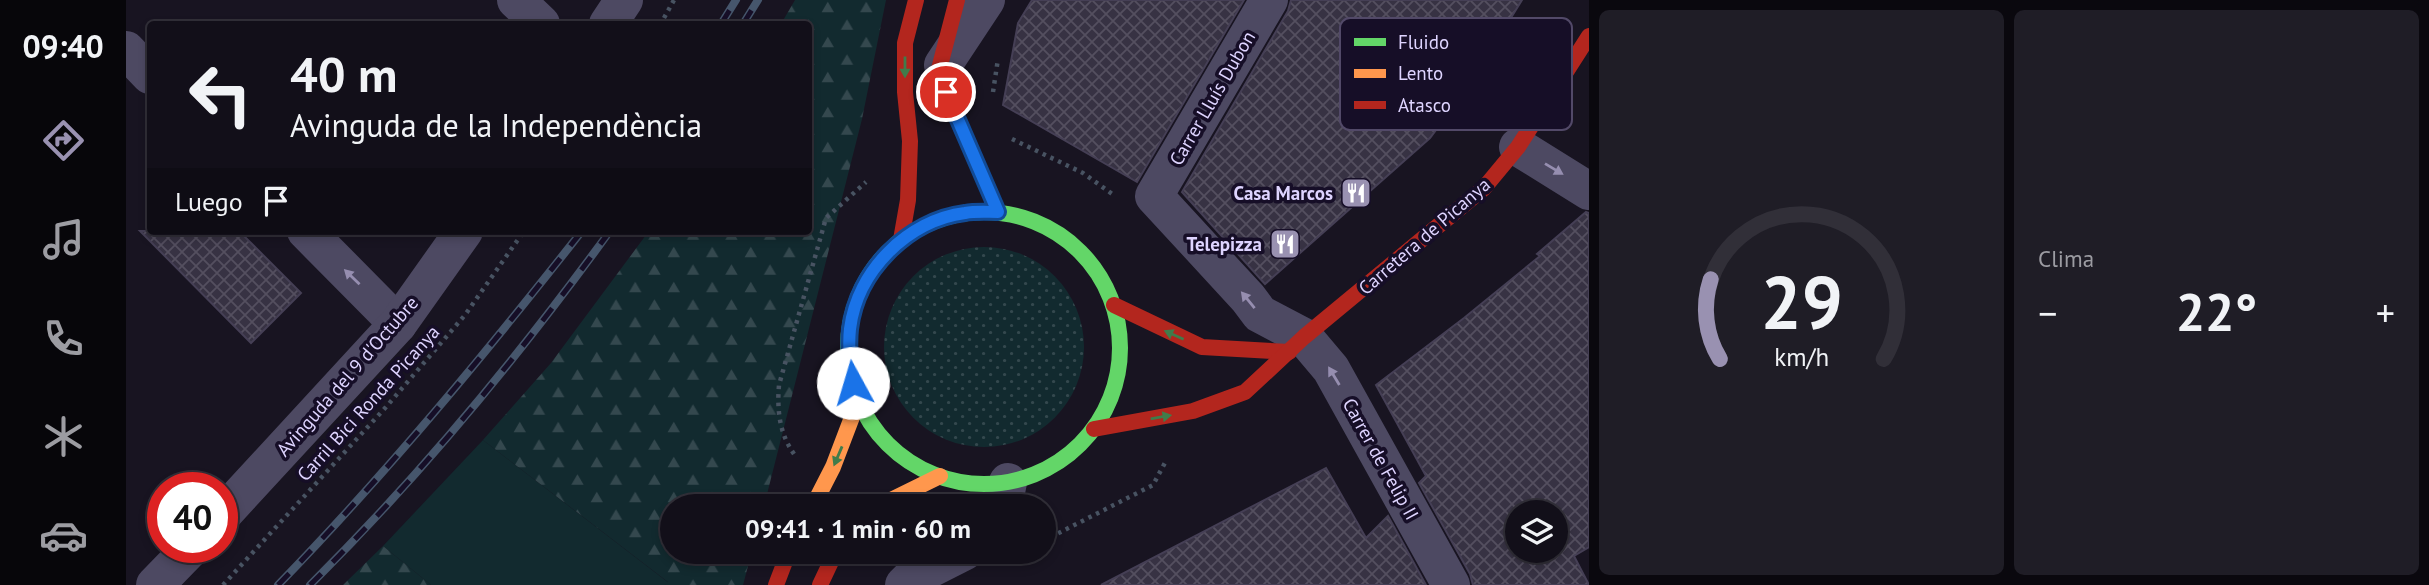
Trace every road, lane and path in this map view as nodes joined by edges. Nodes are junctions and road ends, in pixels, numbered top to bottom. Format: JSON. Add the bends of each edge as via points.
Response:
{"nodes":[{"id":1,"x":516,"y":0,"type":"edge"},
{"id":2,"x":624,"y":0,"type":"edge"},
{"id":3,"x":674,"y":0,"type":"edge"},
{"id":4,"x":916,"y":0,"type":"edge"},
{"id":5,"x":957,"y":0,"type":"edge"},
{"id":6,"x":986,"y":0,"type":"edge"},
{"id":7,"x":1269,"y":0,"type":"edge"},
{"id":8,"x":538,"y":21,"type":"edge"},
{"id":9,"x":610,"y":21,"type":"edge"},
{"id":10,"x":662,"y":21,"type":"edge"},
{"id":11,"x":1589,"y":36,"type":"edge"},
{"id":12,"x":126,"y":50,"type":"edge"},
{"id":13,"x":1572,"y":63,"type":"edge"},
{"id":14,"x":147,"y":72,"type":"edge"},
{"id":15,"x":938,"y":73,"type":"junction"},
{"id":16,"x":1529,"y":130,"type":"edge"},
{"id":17,"x":1518,"y":147,"type":"junction"},
{"id":18,"x":1589,"y":191,"type":"edge"},
{"id":19,"x":998,"y":212,"type":"junction"},
{"id":20,"x":826,"y":218,"type":"dead end"},
{"id":21,"x":310,"y":235,"type":"edge"},
{"id":22,"x":461,"y":235,"type":"edge"},
{"id":23,"x":521,"y":235,"type":"edge"},
{"id":24,"x":901,"y":240,"type":"junction"},
{"id":25,"x":1114,"y":305,"type":"junction"},
{"id":26,"x":398,"y":324,"type":"junction"},
{"id":27,"x":1296,"y":344,"type":"junction"},
{"id":28,"x":779,"y":385,"type":"dead end"},
{"id":29,"x":857,"y":404,"type":"junction"},
{"id":30,"x":1094,"y":429,"type":"junction"},
{"id":31,"x":940,"y":476,"type":"junction"},
{"id":32,"x":819,"y":494,"type":"edge"},
{"id":33,"x":901,"y":494,"type":"edge"},
{"id":34,"x":1005,"y":494,"type":"edge"},
{"id":35,"x":238,"y":498,"type":"edge"},
{"id":36,"x":177,"y":563,"type":"edge"},
{"id":37,"x":784,"y":564,"type":"edge"},
{"id":38,"x":830,"y":564,"type":"edge"},
{"id":39,"x":939,"y":564,"type":"edge"},
{"id":40,"x":156,"y":585,"type":"edge"},
{"id":41,"x":223,"y":585,"type":"edge"},
{"id":42,"x":776,"y":585,"type":"edge"},
{"id":43,"x":820,"y":585,"type":"edge"},
{"id":44,"x":904,"y":585,"type":"edge"},
{"id":45,"x":1451,"y":585,"type":"edge"}],
"edges":[{"from":1,"to":8,"type":"street"},
{"from":2,"to":9,"type":"street"},
{"from":3,"to":10,"type":"path"},
{"from":4,"to":24,"type":"street","one_way":true,"via":[[905,43],[911,141]]},
{"from":5,"to":15,"type":"street"},
{"from":6,"to":15,"type":"street"},
{"from":27,"to":7,"type":"street","name":"Carrer Lluís Dubon","one_way":true,"via":[[1259,314],[1154,196]]},
{"from":11,"to":13,"type":"street","name":"Carretera de Picanya"},
{"from":12,"to":14,"type":"street"},
{"from":15,"to":19,"type":"street"},
{"from":16,"to":17,"type":"street","name":"Carretera de Picanya"},
{"from":17,"to":18,"type":"street","one_way":true},
{"from":17,"to":27,"type":"street","name":"Carretera de Picanya","via":[[1484,188]]},
{"from":19,"to":24,"type":"street","via":[[941,219]]},
{"from":19,"to":25,"type":"street","via":[[1036,221],[1070,241],[1097,269]]},
{"from":20,"to":28,"type":"path"},
{"from":26,"to":21,"type":"street","one_way":true},
{"from":22,"to":26,"type":"street","name":"Avinguda del 9 d'Octubre"},
{"from":23,"to":41,"type":"path","name":"Carril Bici Ronda Picanya","via":[[465,315]]},
{"from":24,"to":29,"type":"street","via":[[877,264],[859,294],[850,327],[849,361]]},
{"from":27,"to":25,"type":"street","one_way":true,"via":[[1202,347]]},
{"from":25,"to":30,"type":"street","via":[[1121,347],[1114,391]]},
{"from":26,"to":35,"type":"street","name":"Avinguda del 9 d'Octubre"},
{"from":30,"to":27,"type":"street","name":"Carretera de Picanya","one_way":true,"via":[[1194,411],[1245,392]]},
{"from":45,"to":27,"type":"street","name":"Carrer de Felip II","one_way":true,"via":[[1331,369]]},
{"from":29,"to":31,"type":"street","via":[[904,458]]},
{"from":29,"to":32,"type":"street","one_way":true},
{"from":30,"to":34,"type":"street","via":[[1070,454]]},
{"from":31,"to":33,"type":"street"},
{"from":31,"to":34,"type":"street"},
{"from":36,"to":40,"type":"street"},
{"from":37,"to":42,"type":"street"},
{"from":38,"to":43,"type":"street"},
{"from":39,"to":44,"type":"street"}]}
